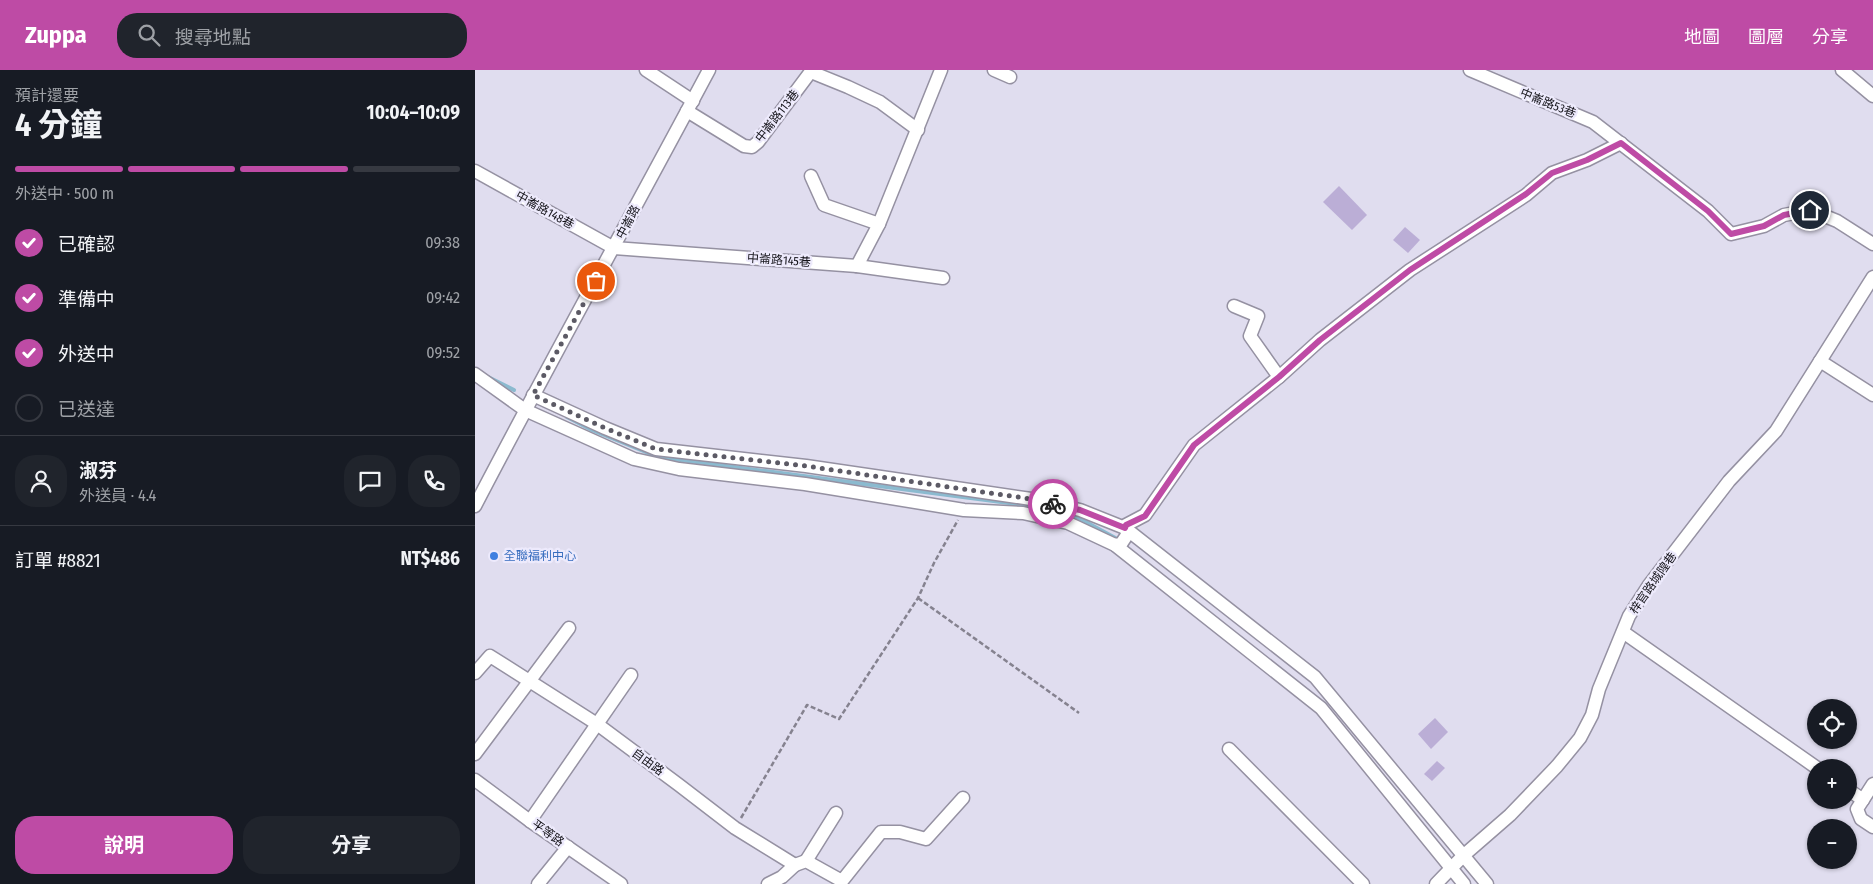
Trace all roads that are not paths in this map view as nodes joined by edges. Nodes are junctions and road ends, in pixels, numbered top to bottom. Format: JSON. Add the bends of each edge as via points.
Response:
{"nodes":[{"id":1,"x":645,"y":70,"type":"edge"},
{"id":2,"x":709,"y":70,"type":"edge"},
{"id":3,"x":941,"y":70,"type":"edge"},
{"id":4,"x":994,"y":70,"type":"edge"},
{"id":5,"x":1470,"y":70,"type":"edge"},
{"id":6,"x":1842,"y":70,"type":"edge"},
{"id":7,"x":812,"y":71,"type":"edge"},
{"id":8,"x":1010,"y":77,"type":"dead end"},
{"id":9,"x":1873,"y":96,"type":"edge"},
{"id":10,"x":690,"y":106,"type":"junction"},
{"id":11,"x":918,"y":130,"type":"junction"},
{"id":12,"x":1621,"y":143,"type":"junction"},
{"id":13,"x":475,"y":171,"type":"edge"},
{"id":14,"x":811,"y":176,"type":"dead end"},
{"id":15,"x":879,"y":224,"type":"junction"},
{"id":16,"x":1873,"y":244,"type":"edge"},
{"id":17,"x":614,"y":248,"type":"junction"},
{"id":18,"x":857,"y":266,"type":"junction"},
{"id":19,"x":1873,"y":277,"type":"edge"},
{"id":20,"x":943,"y":278,"type":"dead end"},
{"id":21,"x":1234,"y":306,"type":"dead end"},
{"id":22,"x":1820,"y":361,"type":"junction"},
{"id":23,"x":475,"y":374,"type":"edge"},
{"id":24,"x":1279,"y":377,"type":"junction"},
{"id":25,"x":533,"y":395,"type":"junction"},
{"id":26,"x":1873,"y":395,"type":"edge"},
{"id":27,"x":525,"y":410,"type":"junction"},
{"id":28,"x":805,"y":476,"type":"junction"},
{"id":29,"x":475,"y":506,"type":"edge"},
{"id":30,"x":1122,"y":538,"type":"junction"},
{"id":31,"x":569,"y":628,"type":"dead end"},
{"id":32,"x":1623,"y":632,"type":"junction"},
{"id":33,"x":475,"y":673,"type":"edge"},
{"id":34,"x":631,"y":675,"type":"dead end"},
{"id":35,"x":528,"y":682,"type":"junction"},
{"id":36,"x":1308,"y":685,"type":"junction"},
{"id":37,"x":597,"y":724,"type":"junction"},
{"id":38,"x":1229,"y":749,"type":"dead end"},
{"id":39,"x":475,"y":754,"type":"edge"},
{"id":40,"x":1807,"y":761,"type":"edge"},
{"id":41,"x":475,"y":780,"type":"edge"},
{"id":42,"x":1873,"y":784,"type":"edge"},
{"id":43,"x":1857,"y":796,"type":"edge"},
{"id":44,"x":963,"y":798,"type":"dead end"},
{"id":45,"x":1863,"y":800,"type":"junction"},
{"id":46,"x":836,"y":813,"type":"dead end"},
{"id":47,"x":530,"y":821,"type":"junction"},
{"id":48,"x":1873,"y":826,"type":"edge"},
{"id":49,"x":568,"y":847,"type":"junction"},
{"id":50,"x":1464,"y":855,"type":"junction"},
{"id":51,"x":801,"y":863,"type":"junction"},
{"id":52,"x":1451,"y":868,"type":"junction"},
{"id":53,"x":613,"y":882,"type":"edge"},
{"id":54,"x":538,"y":884,"type":"edge"},
{"id":55,"x":768,"y":884,"type":"edge"},
{"id":56,"x":1363,"y":884,"type":"edge"},
{"id":57,"x":1436,"y":884,"type":"edge"},
{"id":58,"x":1464,"y":884,"type":"edge"},
{"id":59,"x":1487,"y":884,"type":"edge"}],
"edges":[{"from":1,"to":10,"type":"street"},
{"from":2,"to":10,"type":"street","name":"中崙路"},
{"from":3,"to":11,"type":"street"},
{"from":4,"to":8,"type":"street"},
{"from":5,"to":12,"type":"street","name":"中崙路53巷","via":[[1593,122]]},
{"from":6,"to":9,"type":"street"},
{"from":7,"to":10,"type":"street","name":"中崙路113巷","via":[[752,147],[744,146]]},
{"from":7,"to":11,"type":"street","name":"中崙路113巷","via":[[880,102]]},
{"from":10,"to":17,"type":"street","name":"中崙路"},
{"from":11,"to":15,"type":"street"},
{"from":12,"to":16,"type":"street","via":[[1708,211],[1731,234],[1764,226],[1784,215],[1810,210],[1837,220]]},
{"from":12,"to":24,"type":"street","via":[[1552,173],[1526,194],[1410,270],[1320,340]]},
{"from":13,"to":17,"type":"street","name":"中崙路148巷"},
{"from":14,"to":15,"type":"street","via":[[824,205]]},
{"from":15,"to":18,"type":"street"},
{"from":17,"to":18,"type":"street","name":"中崙路145巷"},
{"from":17,"to":25,"type":"street","name":"中崙路"},
{"from":18,"to":20,"type":"street","name":"中崙路145巷"},
{"from":19,"to":22,"type":"street","name":"梓官路城隍巷"},
{"from":21,"to":24,"type":"street","via":[[1258,316],[1249,336]]},
{"from":22,"to":26,"type":"street"},
{"from":22,"to":32,"type":"street","name":"梓官路城隍巷","via":[[1776,431],[1729,481],[1649,585]]},
{"from":23,"to":27,"type":"street"},
{"from":24,"to":30,"type":"street","via":[[1194,445],[1145,516],[1126,525]]},
{"from":25,"to":27,"type":"street","name":"中崙路"},
{"from":25,"to":28,"type":"street","via":[[656,449]]},
{"from":27,"to":28,"type":"street","via":[[634,459],[679,469]]},
{"from":27,"to":29,"type":"street","name":"中崙路"},
{"from":28,"to":30,"type":"street","via":[[964,510],[1023,513]]},
{"from":28,"to":30,"type":"street","via":[[1031,499],[1080,510]]},
{"from":30,"to":36,"type":"street"},
{"from":30,"to":36,"type":"street"},
{"from":31,"to":35,"type":"street"},
{"from":32,"to":40,"type":"street"},
{"from":32,"to":50,"type":"street","name":"梓官路城隍巷","via":[[1580,738],[1510,815]]},
{"from":33,"to":35,"type":"street","name":"自由路","via":[[490,656]]},
{"from":34,"to":37,"type":"street"},
{"from":35,"to":37,"type":"street","name":"自由路"},
{"from":35,"to":39,"type":"street"},
{"from":36,"to":50,"type":"street"},
{"from":36,"to":52,"type":"street","via":[[1321,708]]},
{"from":37,"to":47,"type":"street"},
{"from":37,"to":51,"type":"street","name":"自由路","via":[[735,828]]},
{"from":38,"to":56,"type":"street"},
{"from":41,"to":47,"type":"street","name":"平等路"},
{"from":42,"to":45,"type":"street"},
{"from":43,"to":45,"type":"street"},
{"from":44,"to":51,"type":"street","name":"自由路","via":[[927,839],[900,832],[881,832],[842,881]]},
{"from":45,"to":48,"type":"street","via":[[1857,809],[1861,819]]},
{"from":46,"to":51,"type":"street"},
{"from":47,"to":49,"type":"street","name":"平等路"},
{"from":49,"to":53,"type":"street","name":"平等路"},
{"from":49,"to":54,"type":"street"},
{"from":50,"to":52,"type":"street","name":"梓官路城隍巷"},
{"from":50,"to":59,"type":"street"},
{"from":51,"to":55,"type":"street"},
{"from":52,"to":57,"type":"street","name":"梓官路城隍巷"},
{"from":52,"to":58,"type":"street"}]}
